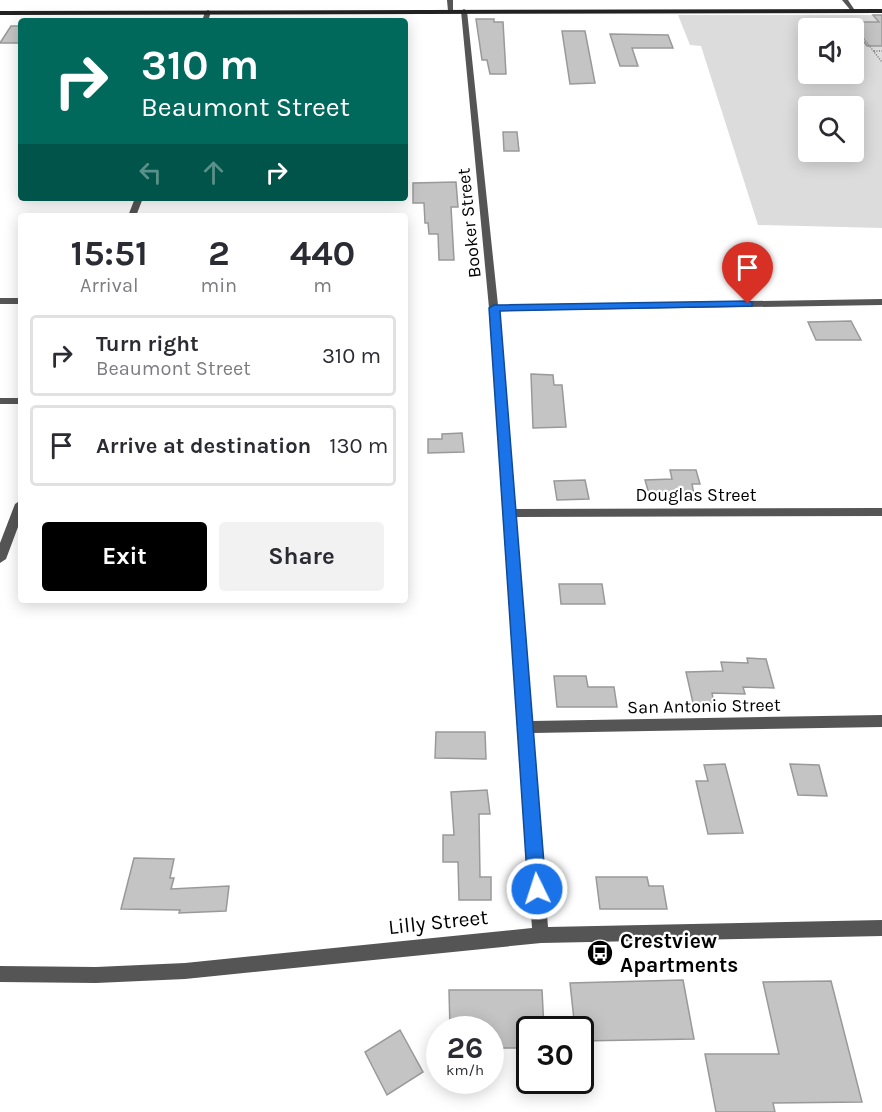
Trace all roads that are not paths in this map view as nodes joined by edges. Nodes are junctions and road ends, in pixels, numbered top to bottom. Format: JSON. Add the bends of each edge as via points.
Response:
{"nodes":[{"id":1,"x":450,"y":0,"type":"edge"},
{"id":2,"x":845,"y":0,"type":"edge"},
{"id":3,"x":451,"y":11,"type":"junction"},
{"id":4,"x":464,"y":11,"type":"junction"},
{"id":5,"x":854,"y":11,"type":"junction"},
{"id":6,"x":882,"y":11,"type":"edge"},
{"id":7,"x":208,"y":12,"type":"junction"},
{"id":8,"x":0,"y":13,"type":"edge"},
{"id":9,"x":206,"y":18,"type":"edge"},
{"id":10,"x":0,"y":301,"type":"edge"},
{"id":11,"x":18,"y":301,"type":"edge"},
{"id":12,"x":882,"y":302,"type":"edge"},
{"id":13,"x":494,"y":308,"type":"junction"},
{"id":14,"x":0,"y":401,"type":"edge"},
{"id":15,"x":18,"y":401,"type":"edge"},
{"id":16,"x":18,"y":512,"type":"edge"},
{"id":17,"x":882,"y":512,"type":"edge"},
{"id":18,"x":509,"y":513,"type":"junction"},
{"id":19,"x":0,"y":559,"type":"edge"},
{"id":20,"x":882,"y":721,"type":"edge"},
{"id":21,"x":526,"y":727,"type":"junction"},
{"id":22,"x":882,"y":927,"type":"edge"},
{"id":23,"x":541,"y":935,"type":"junction"},
{"id":24,"x":0,"y":974,"type":"edge"}],
"edges":[{"from":1,"to":3,"type":"street"},
{"from":2,"to":5,"type":"street"},
{"from":3,"to":4,"type":"street"},
{"from":3,"to":7,"type":"street"},
{"from":4,"to":5,"type":"street"},
{"from":4,"to":13,"type":"street","name":"Booker Street"},
{"from":5,"to":6,"type":"street"},
{"from":7,"to":8,"type":"street"},
{"from":7,"to":9,"type":"street"},
{"from":10,"to":11,"type":"street"},
{"from":12,"to":13,"type":"street"},
{"from":13,"to":18,"type":"street","name":"Booker Street"},
{"from":14,"to":15,"type":"street"},
{"from":16,"to":19,"type":"street"},
{"from":17,"to":18,"type":"street","name":"Douglas Street"},
{"from":18,"to":21,"type":"street","name":"Booker Street"},
{"from":20,"to":21,"type":"street","name":"San Antonio Street"},
{"from":21,"to":23,"type":"street","name":"Booker Street"},
{"from":22,"to":23,"type":"street","name":"Lilly Street"},
{"from":23,"to":24,"type":"street","name":"Lilly Street","via":[[185,971]]}]}
